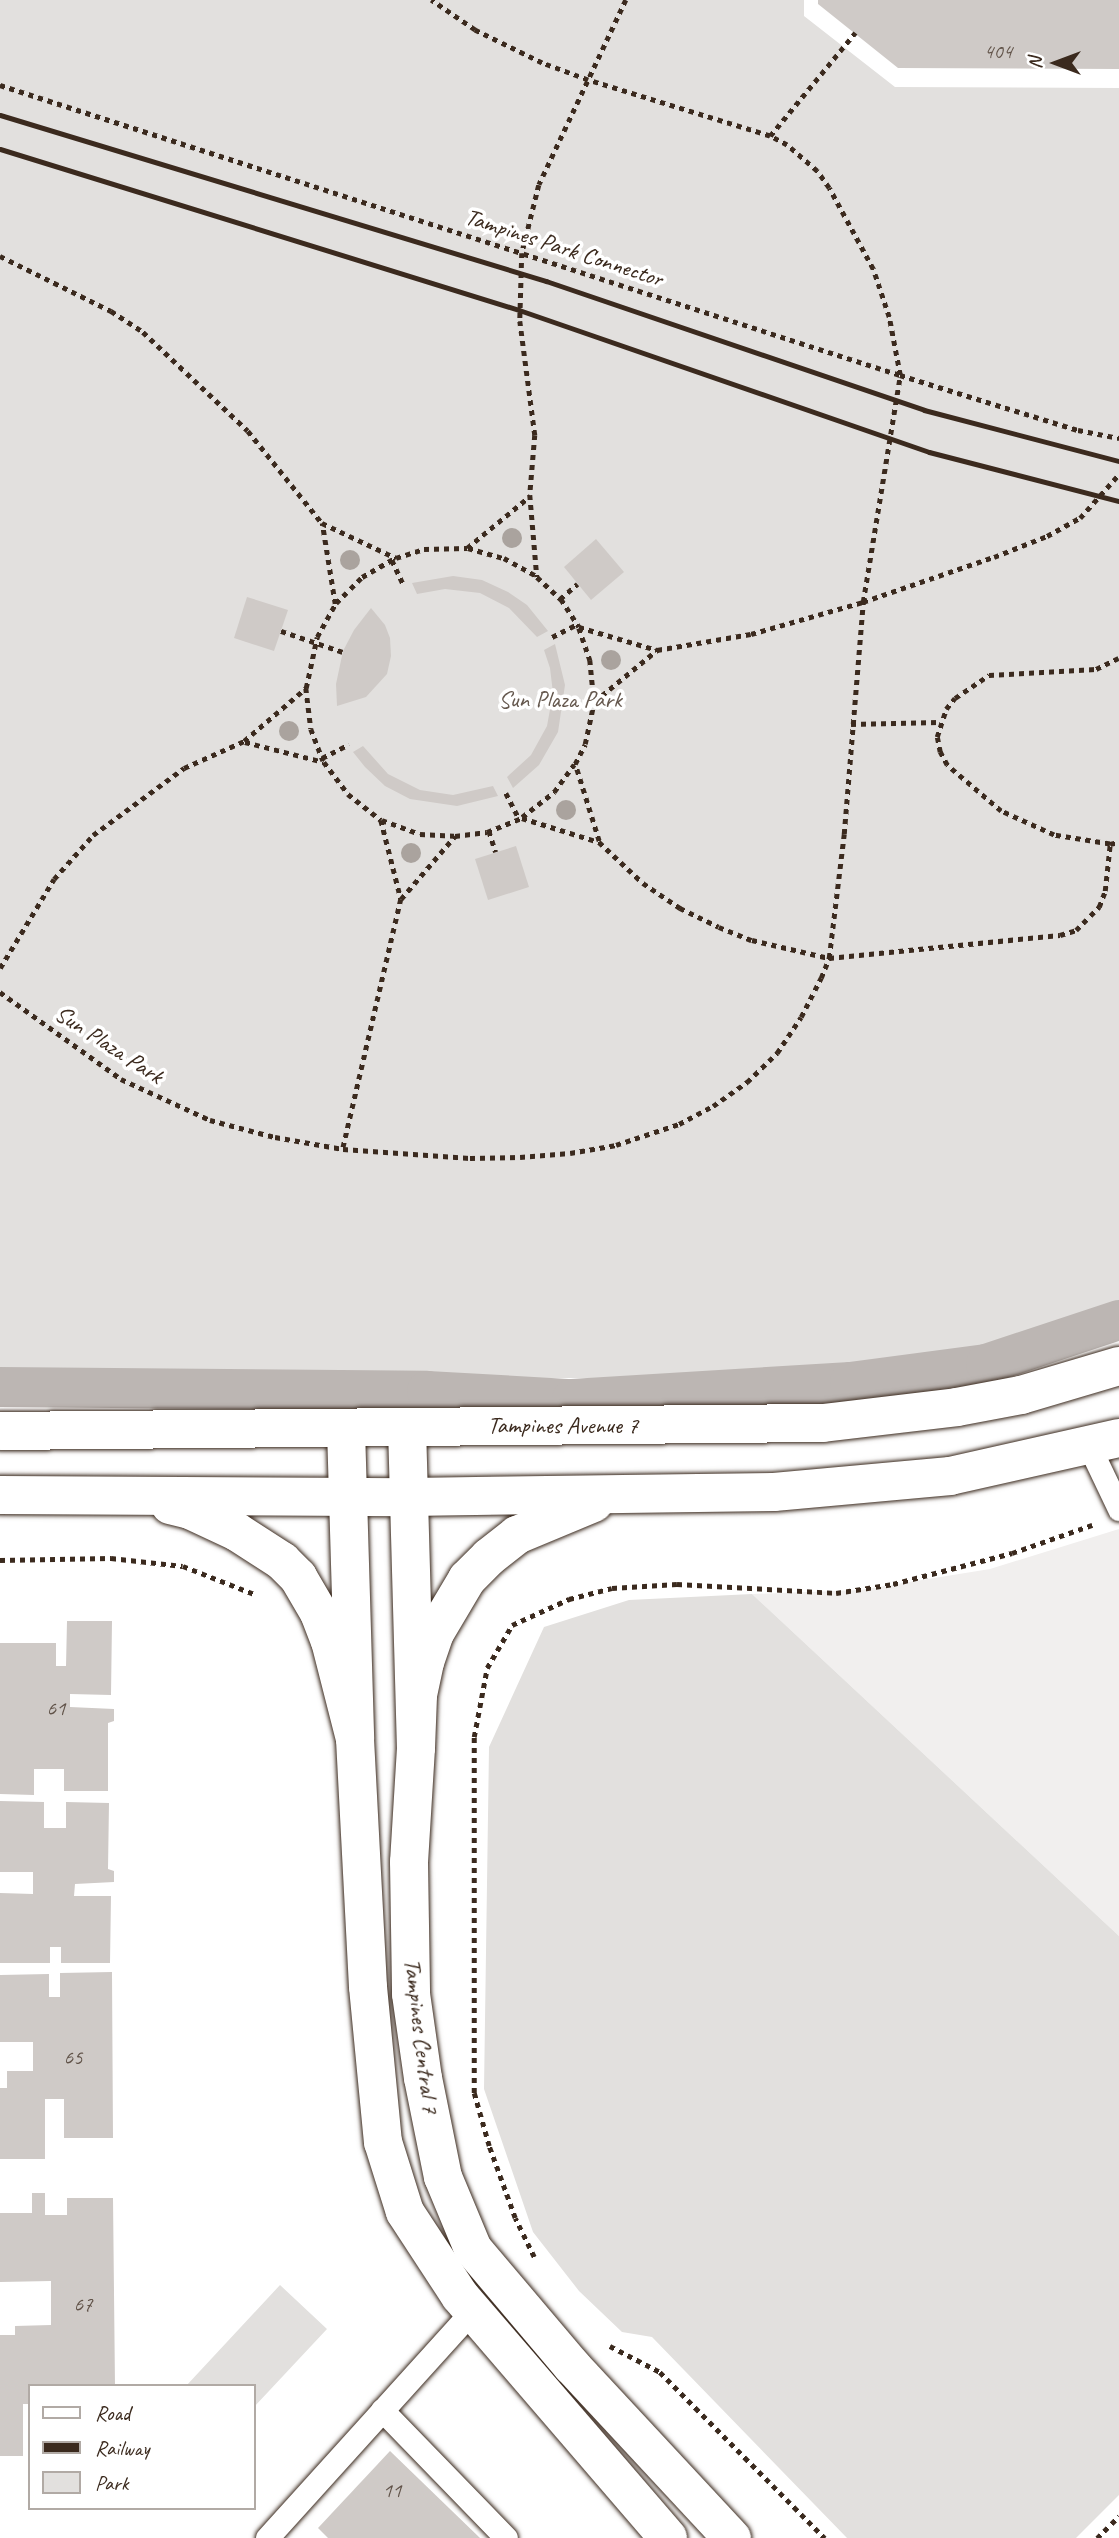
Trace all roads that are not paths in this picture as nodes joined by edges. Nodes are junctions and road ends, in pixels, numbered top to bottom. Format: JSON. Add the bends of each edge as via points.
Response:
{"nodes":[{"id":1,"x":1119,"y":1366,"type":"edge"},
{"id":2,"x":407,"y":1427,"type":"junction"},
{"id":3,"x":346,"y":1429,"type":"junction"},
{"id":4,"x":0,"y":1431,"type":"edge"},
{"id":5,"x":1104,"y":1442,"type":"edge"},
{"id":6,"x":618,"y":1494,"type":"junction"},
{"id":7,"x":0,"y":1495,"type":"edge"},
{"id":8,"x":134,"y":1496,"type":"junction"},
{"id":9,"x":347,"y":1497,"type":"junction"},
{"id":10,"x":408,"y":1497,"type":"junction"},
{"id":11,"x":1119,"y":1509,"type":"edge"},
{"id":12,"x":355,"y":1739,"type":"junction"},
{"id":13,"x":416,"y":1748,"type":"junction"},
{"id":14,"x":472,"y":2311,"type":"junction"},
{"id":15,"x":382,"y":2410,"type":"junction"},
{"id":16,"x":267,"y":2538,"type":"edge"},
{"id":17,"x":506,"y":2538,"type":"edge"},
{"id":18,"x":668,"y":2538,"type":"edge"},
{"id":19,"x":732,"y":2538,"type":"edge"}],
"edges":[{"from":1,"to":2,"type":"main road","name":"Tampines Avenue 7","via":[[1021,1395],[835,1422]]},
{"from":2,"to":3,"type":"main road","name":"Tampines Avenue 7"},
{"from":2,"to":10,"type":"main road","name":"Tampines Central 7"},
{"from":3,"to":4,"type":"main road","name":"Tampines Avenue 7"},
{"from":3,"to":9,"type":"main road","name":"Tampines Central 7"},
{"from":5,"to":6,"type":"main road","via":[[936,1478],[774,1492]]},
{"from":5,"to":11,"type":"lane"},
{"from":6,"to":10,"type":"main road"},
{"from":6,"to":13,"type":"main road","via":[[517,1535],[467,1579],[435,1633],[425,1662],[418,1695]]},
{"from":7,"to":8,"type":"main road"},
{"from":8,"to":9,"type":"main road"},
{"from":8,"to":12,"type":"main road","via":[[212,1520],[282,1561],[298,1577],[330,1641]]},
{"from":9,"to":10,"type":"main road"},
{"from":9,"to":12,"type":"main road","name":"Tampines Central 7"},
{"from":10,"to":13,"type":"main road","name":"Tampines Central 7"},
{"from":12,"to":14,"type":"main road","name":"Tampines Central 7","via":[[368,1987],[383,2142],[405,2212]]},
{"from":13,"to":19,"type":"main road","name":"Tampines Central 7","via":[[409,1862],[411,1994],[443,2177],[473,2249],[572,2366]]},
{"from":14,"to":15,"type":"lane"},
{"from":14,"to":18,"type":"main road","name":"Tampines Central 7"},
{"from":15,"to":16,"type":"lane"},
{"from":15,"to":17,"type":"lane"}]}
